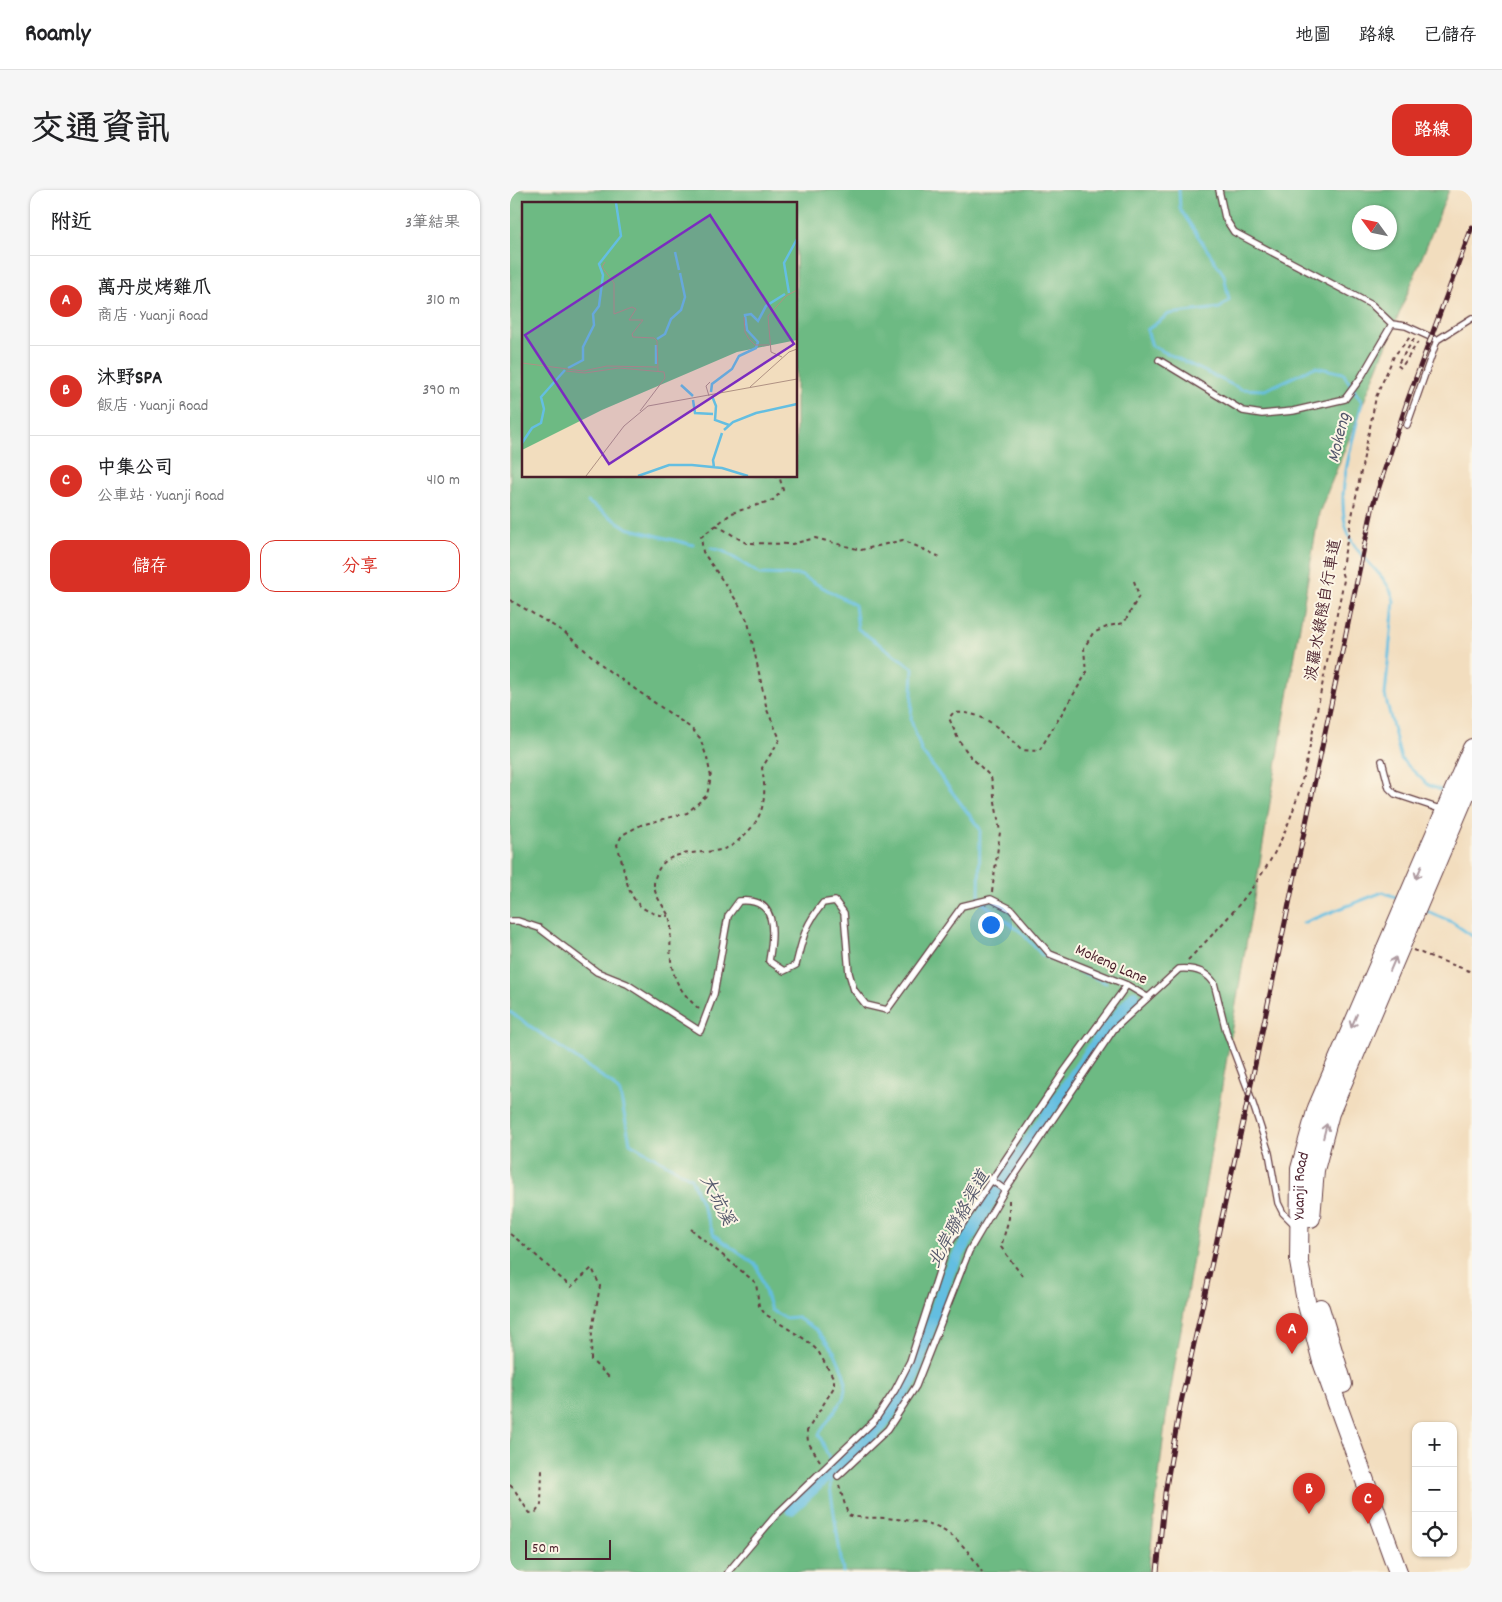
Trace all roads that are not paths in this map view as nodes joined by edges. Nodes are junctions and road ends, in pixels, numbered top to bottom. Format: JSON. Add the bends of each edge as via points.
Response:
{"nodes":[{"id":1,"x":1219,"y":190,"type":"edge"},
{"id":2,"x":1472,"y":318,"type":"edge"},
{"id":3,"x":1392,"y":324,"type":"junction"},
{"id":4,"x":1437,"y":340,"type":"junction"},
{"id":5,"x":1159,"y":360,"type":"dead end"},
{"id":6,"x":1406,"y":425,"type":"dead end"},
{"id":7,"x":1472,"y":748,"type":"edge"},
{"id":8,"x":1382,"y":761,"type":"dead end"},
{"id":9,"x":1467,"y":781,"type":"edge"},
{"id":10,"x":1451,"y":814,"type":"junction"},
{"id":11,"x":510,"y":921,"type":"edge"},
{"id":12,"x":1127,"y":985,"type":"junction"},
{"id":13,"x":1147,"y":996,"type":"junction"},
{"id":14,"x":990,"y":1180,"type":"junction"},
{"id":15,"x":1005,"y":1190,"type":"junction"},
{"id":16,"x":1299,"y":1228,"type":"junction"},
{"id":17,"x":838,"y":1476,"type":"road end"},
{"id":18,"x":728,"y":1572,"type":"edge"},
{"id":19,"x":1398,"y":1572,"type":"edge"},
{"id":20,"x":1411,"y":1572,"type":"edge"}],
"edges":[{"from":1,"to":3,"type":"lane","via":[[1225,218],[1234,232],[1372,305]]},
{"from":2,"to":4,"type":"lane"},
{"from":3,"to":4,"type":"lane","via":[[1406,326]]},
{"from":3,"to":5,"type":"lane","via":[[1345,399],[1293,411],[1262,414],[1243,411]]},
{"from":4,"to":6,"type":"lane"},
{"from":7,"to":9,"type":"main road"},
{"from":8,"to":10,"type":"lane","via":[[1395,794]]},
{"from":9,"to":10,"type":"main road"},
{"from":10,"to":16,"type":"main road","name":"Yuanji Road","one_way":true,"via":[[1317,1108],[1300,1169]]},
{"from":20,"to":10,"type":"main road","name":"Yuanji Road","one_way":true,"via":[[1335,1362],[1311,1261],[1311,1198],[1330,1113],[1401,945]]},
{"from":11,"to":12,"type":"lane","name":"Mokeng Lane","via":[[539,928],[597,972],[627,984],[700,1031],[714,994],[728,916],[738,901],[753,899],[765,907],[773,923],[770,961],[784,972],[796,965],[803,932],[812,917],[823,903],[835,901],[844,913],[849,974],[854,990],[866,1005],[886,1010],[962,906],[990,899],[1011,909],[1050,954]]},
{"from":12,"to":13,"type":"lane","name":"Mokeng Lane"},
{"from":12,"to":14,"type":"lane","via":[[1064,1070]]},
{"from":13,"to":15,"type":"lane","via":[[1114,1029]]},
{"from":13,"to":16,"type":"lane","name":"Mokeng Lane","via":[[1179,969],[1197,970],[1214,983],[1226,1031],[1268,1153],[1278,1203],[1283,1213]]},
{"from":14,"to":15,"type":"lane"},
{"from":14,"to":18,"type":"lane","via":[[947,1247],[910,1361],[895,1390],[874,1420],[776,1514]]},
{"from":15,"to":17,"type":"lane","via":[[969,1251],[916,1386],[888,1428]]},
{"from":16,"to":19,"type":"main road","name":"Yuanji Road","via":[[1299,1262],[1322,1362]]}]}
